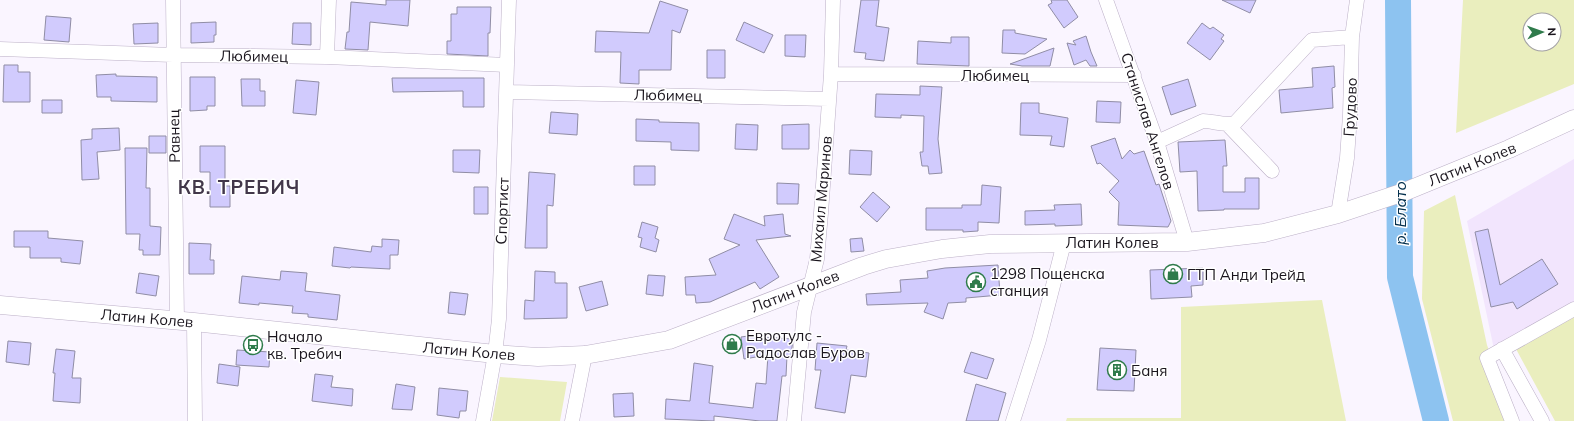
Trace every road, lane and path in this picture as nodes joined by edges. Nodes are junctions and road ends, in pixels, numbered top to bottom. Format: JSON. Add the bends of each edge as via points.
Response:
{"nodes":[{"id":1,"x":173,"y":0,"type":"edge"},
{"id":2,"x":329,"y":0,"type":"edge"},
{"id":3,"x":509,"y":0,"type":"edge"},
{"id":4,"x":834,"y":0,"type":"edge"},
{"id":5,"x":1106,"y":0,"type":"edge"},
{"id":6,"x":1357,"y":0,"type":"edge"},
{"id":7,"x":1352,"y":37,"type":"junction"},
{"id":8,"x":0,"y":49,"type":"edge"},
{"id":9,"x":173,"y":55,"type":"junction"},
{"id":10,"x":327,"y":57,"type":"junction"},
{"id":11,"x":507,"y":65,"type":"junction"},
{"id":12,"x":831,"y":74,"type":"junction"},
{"id":13,"x":1134,"y":75,"type":"junction"},
{"id":14,"x":507,"y":92,"type":"junction"},
{"id":15,"x":829,"y":99,"type":"junction"},
{"id":16,"x":1574,"y":119,"type":"edge"},
{"id":17,"x":1228,"y":125,"type":"junction"},
{"id":18,"x":1157,"y":142,"type":"junction"},
{"id":19,"x":1272,"y":171,"type":"dead end"},
{"id":20,"x":1342,"y":213,"type":"junction"},
{"id":21,"x":1064,"y":242,"type":"junction"},
{"id":22,"x":1187,"y":242,"type":"junction"},
{"id":23,"x":810,"y":285,"type":"junction"},
{"id":24,"x":0,"y":305,"type":"edge"},
{"id":25,"x":1574,"y":309,"type":"edge"},
{"id":26,"x":186,"y":321,"type":"junction"},
{"id":27,"x":1502,"y":349,"type":"junction"},
{"id":28,"x":495,"y":354,"type":"junction"},
{"id":29,"x":585,"y":355,"type":"junction"},
{"id":30,"x":195,"y":421,"type":"edge"},
{"id":31,"x":484,"y":421,"type":"edge"},
{"id":32,"x":572,"y":421,"type":"edge"},
{"id":33,"x":794,"y":421,"type":"edge"},
{"id":34,"x":1013,"y":421,"type":"edge"},
{"id":35,"x":1512,"y":421,"type":"edge"},
{"id":36,"x":1542,"y":421,"type":"edge"}],
"edges":[{"from":1,"to":9,"type":"street","name":"Равнец"},
{"from":2,"to":10,"type":"street"},
{"from":3,"to":11,"type":"street","name":"Спортист"},
{"from":4,"to":12,"type":"street","name":"Михаил Маринов"},
{"from":5,"to":13,"type":"street","name":"Станислав Ангелов"},
{"from":6,"to":7,"type":"street","name":"Грудово"},
{"from":7,"to":17,"type":"street","via":[[1312,40],[1235,123]]},
{"from":7,"to":20,"type":"street","name":"Грудово","via":[[1350,115]]},
{"from":8,"to":9,"type":"street","name":"Любимец"},
{"from":9,"to":10,"type":"street","name":"Любимец"},
{"from":9,"to":26,"type":"street","name":"Равнец"},
{"from":10,"to":11,"type":"street","name":"Любимец"},
{"from":11,"to":14,"type":"street","name":"Спортист"},
{"from":12,"to":13,"type":"street","name":"Любимец"},
{"from":12,"to":15,"type":"street","name":"Михаил Маринов"},
{"from":13,"to":18,"type":"street","name":"Станислав Ангелов"},
{"from":14,"to":15,"type":"street","name":"Любимец"},
{"from":14,"to":28,"type":"street","name":"Спортист","via":[[499,319]]},
{"from":15,"to":23,"type":"street","name":"Михаил Маринов","via":[[817,251]]},
{"from":16,"to":20,"type":"main road","name":"Латин Колев","via":[[1461,169]]},
{"from":17,"to":18,"type":"street","via":[[1203,121]]},
{"from":17,"to":19,"type":"street"},
{"from":18,"to":22,"type":"street","name":"Станислав Ангелов"},
{"from":20,"to":22,"type":"main road","name":"Латин Колев","via":[[1264,233]]},
{"from":21,"to":22,"type":"main road","name":"Латин Колев"},
{"from":21,"to":23,"type":"main road","name":"Латин Колев","via":[[990,244],[942,249],[886,259]]},
{"from":21,"to":34,"type":"street","via":[[1039,340]]},
{"from":23,"to":29,"type":"main road","name":"Латин Колев","via":[[669,340]]},
{"from":23,"to":33,"type":"street","name":"Михаил Маринов","via":[[804,312]]},
{"from":24,"to":26,"type":"main road","name":"Латин Колев"},
{"from":25,"to":27,"type":"street"},
{"from":26,"to":28,"type":"main road","name":"Латин Колев"},
{"from":26,"to":30,"type":"street","name":"Равнец"},
{"from":27,"to":35,"type":"street","via":[[1487,358]]},
{"from":27,"to":36,"type":"street"},
{"from":28,"to":29,"type":"main road","name":"Латин Колев","via":[[538,357]]},
{"from":28,"to":31,"type":"street","name":"Спортист"},
{"from":29,"to":32,"type":"street"}]}
